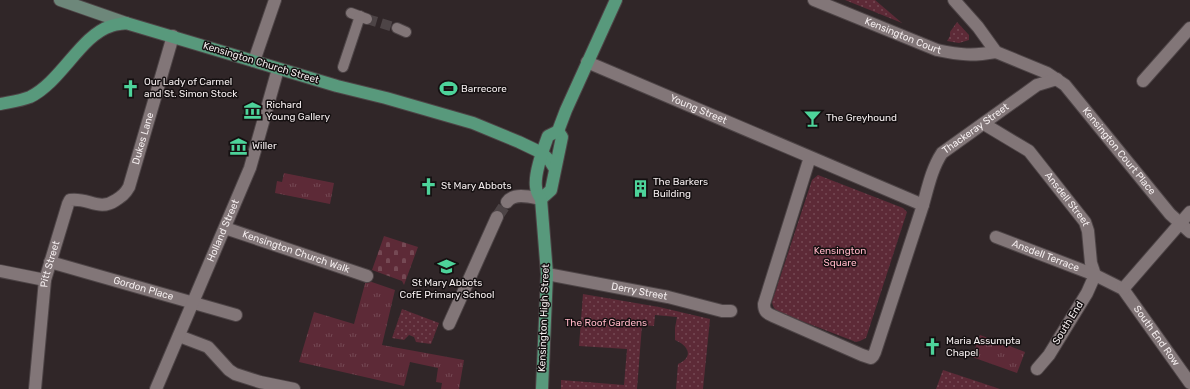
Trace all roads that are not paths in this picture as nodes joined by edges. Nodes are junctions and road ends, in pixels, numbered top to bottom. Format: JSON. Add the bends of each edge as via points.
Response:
{"nodes":[{"id":1,"x":60,"y":0,"type":"edge"},
{"id":2,"x":275,"y":0,"type":"edge"},
{"id":3,"x":616,"y":0,"type":"edge"},
{"id":4,"x":814,"y":0,"type":"edge"},
{"id":5,"x":954,"y":0,"type":"edge"},
{"id":6,"x":360,"y":16,"type":"dead end"},
{"id":7,"x":126,"y":23,"type":"junction"},
{"id":8,"x":1190,"y":28,"type":"edge"},
{"id":9,"x":173,"y":36,"type":"junction"},
{"id":10,"x":996,"y":52,"type":"junction"},
{"id":11,"x":254,"y":61,"type":"junction"},
{"id":12,"x":587,"y":62,"type":"junction"},
{"id":13,"x":343,"y":67,"type":"dead end"},
{"id":14,"x":278,"y":69,"type":"junction"},
{"id":15,"x":1057,"y":79,"type":"junction"},
{"id":16,"x":1143,"y":81,"type":"dead end"},
{"id":17,"x":0,"y":104,"type":"edge"},
{"id":18,"x":984,"y":124,"type":"junction"},
{"id":19,"x":559,"y":136,"type":"junction"},
{"id":20,"x":542,"y":153,"type":"junction"},
{"id":21,"x":810,"y":157,"type":"junction"},
{"id":22,"x":555,"y":169,"type":"junction"},
{"id":23,"x":125,"y":195,"type":"joint"},
{"id":24,"x":541,"y":199,"type":"junction"},
{"id":25,"x":507,"y":202,"type":"tunnel mouth"},
{"id":26,"x":923,"y":205,"type":"junction"},
{"id":27,"x":1190,"y":212,"type":"edge"},
{"id":28,"x":498,"y":217,"type":"tunnel mouth"},
{"id":29,"x":1180,"y":223,"type":"junction"},
{"id":30,"x":225,"y":228,"type":"junction"},
{"id":31,"x":1190,"y":232,"type":"edge"},
{"id":32,"x":996,"y":237,"type":"dead end"},
{"id":33,"x":50,"y":262,"type":"junction"},
{"id":34,"x":0,"y":271,"type":"edge"},
{"id":35,"x":547,"y":274,"type":"junction"},
{"id":36,"x":1095,"y":275,"type":"junction"},
{"id":37,"x":367,"y":276,"type":"dead end"},
{"id":38,"x":45,"y":280,"type":"junction"},
{"id":39,"x":1123,"y":289,"type":"junction"},
{"id":40,"x":194,"y":303,"type":"junction"},
{"id":41,"x":731,"y":311,"type":"dead end"},
{"id":42,"x":236,"y":315,"type":"dead end"},
{"id":43,"x":449,"y":324,"type":"dead end"},
{"id":44,"x":179,"y":336,"type":"junction"},
{"id":45,"x":1037,"y":369,"type":"dead end"},
{"id":46,"x":1190,"y":383,"type":"edge"},
{"id":47,"x":35,"y":389,"type":"edge"},
{"id":48,"x":156,"y":389,"type":"edge"},
{"id":49,"x":294,"y":389,"type":"edge"},
{"id":50,"x":542,"y":389,"type":"edge"}],
"edges":[{"from":1,"to":7,"type":"main road"},
{"from":2,"to":11,"type":"street"},
{"from":3,"to":12,"type":"main road"},
{"from":4,"to":10,"type":"street","name":"Kensington Court","via":[[937,50],[958,55]]},
{"from":5,"to":10,"type":"street"},
{"from":6,"to":13,"type":"street"},
{"from":7,"to":9,"type":"main road","name":"Kensington Church Street"},
{"from":7,"to":17,"type":"main road","via":[[111,26],[88,41],[53,79],[31,96],[16,102]]},
{"from":8,"to":16,"type":"street"},
{"from":9,"to":11,"type":"main road","name":"Kensington Church Street"},
{"from":9,"to":23,"type":"street","name":"Dukes Lane"},
{"from":10,"to":15,"type":"street"},
{"from":11,"to":14,"type":"main road","name":"Kensington Church Street"},
{"from":12,"to":19,"type":"main road","via":[[566,110]]},
{"from":12,"to":21,"type":"street","name":"Young Street"},
{"from":14,"to":20,"type":"main road","name":"Kensington Church Street","via":[[473,123]]},
{"from":14,"to":30,"type":"street","name":"Holland Street","via":[[250,168]]},
{"from":15,"to":18,"type":"street","name":"Thackeray Street","via":[[1037,85]]},
{"from":15,"to":29,"type":"street","name":"Kensington Court Place","via":[[1065,84]]},
{"from":18,"to":26,"type":"street","name":"Thackeray Street","via":[[942,153],[933,171]]},
{"from":18,"to":36,"type":"street","name":"Ansdell Street","via":[[1029,151],[1085,222]]},
{"from":19,"to":20,"type":"main road","via":[[552,150]]},
{"from":19,"to":22,"type":"main road"},
{"from":20,"to":22,"type":"main road"},
{"from":20,"to":24,"type":"main road","name":"Kensington High Street","via":[[536,179],[536,189]]},
{"from":21,"to":26,"type":"street"},
{"from":21,"to":26,"type":"street","via":[[764,308],[768,314],[867,358],[874,356],[876,352]]},
{"from":22,"to":24,"type":"main road","via":[[551,190]]},
{"from":23,"to":33,"type":"street","name":"Pitt Street","via":[[109,205],[70,200]]},
{"from":24,"to":25,"type":"street","via":[[516,196]]},
{"from":24,"to":35,"type":"main road","name":"Kensington High Street"},
{"from":27,"to":29,"type":"street"},
{"from":28,"to":43,"type":"street"},
{"from":29,"to":31,"type":"street","name":"Kensington Court Place"},
{"from":29,"to":39,"type":"street"},
{"from":30,"to":37,"type":"street","name":"Kensington Church Walk"},
{"from":30,"to":40,"type":"street","name":"Holland Street"},
{"from":32,"to":36,"type":"street","name":"Ansdell Terrace"},
{"from":33,"to":38,"type":"street","name":"Pitt Street"},
{"from":33,"to":40,"type":"street","name":"Gordon Place"},
{"from":34,"to":38,"type":"street"},
{"from":35,"to":41,"type":"street","name":"Derry Street"},
{"from":35,"to":50,"type":"main road","name":"Kensington High Street"},
{"from":36,"to":39,"type":"street"},
{"from":36,"to":45,"type":"street","name":"South End","via":[[1049,356]]},
{"from":38,"to":47,"type":"street","name":"Pitt Street"},
{"from":39,"to":46,"type":"street","name":"South End Row"},
{"from":40,"to":42,"type":"street","name":"Gordon Place"},
{"from":40,"to":44,"type":"street","name":"Holland Street"},
{"from":44,"to":48,"type":"street","name":"Holland Street"},
{"from":44,"to":49,"type":"street","via":[[208,347],[235,374]]}]}
